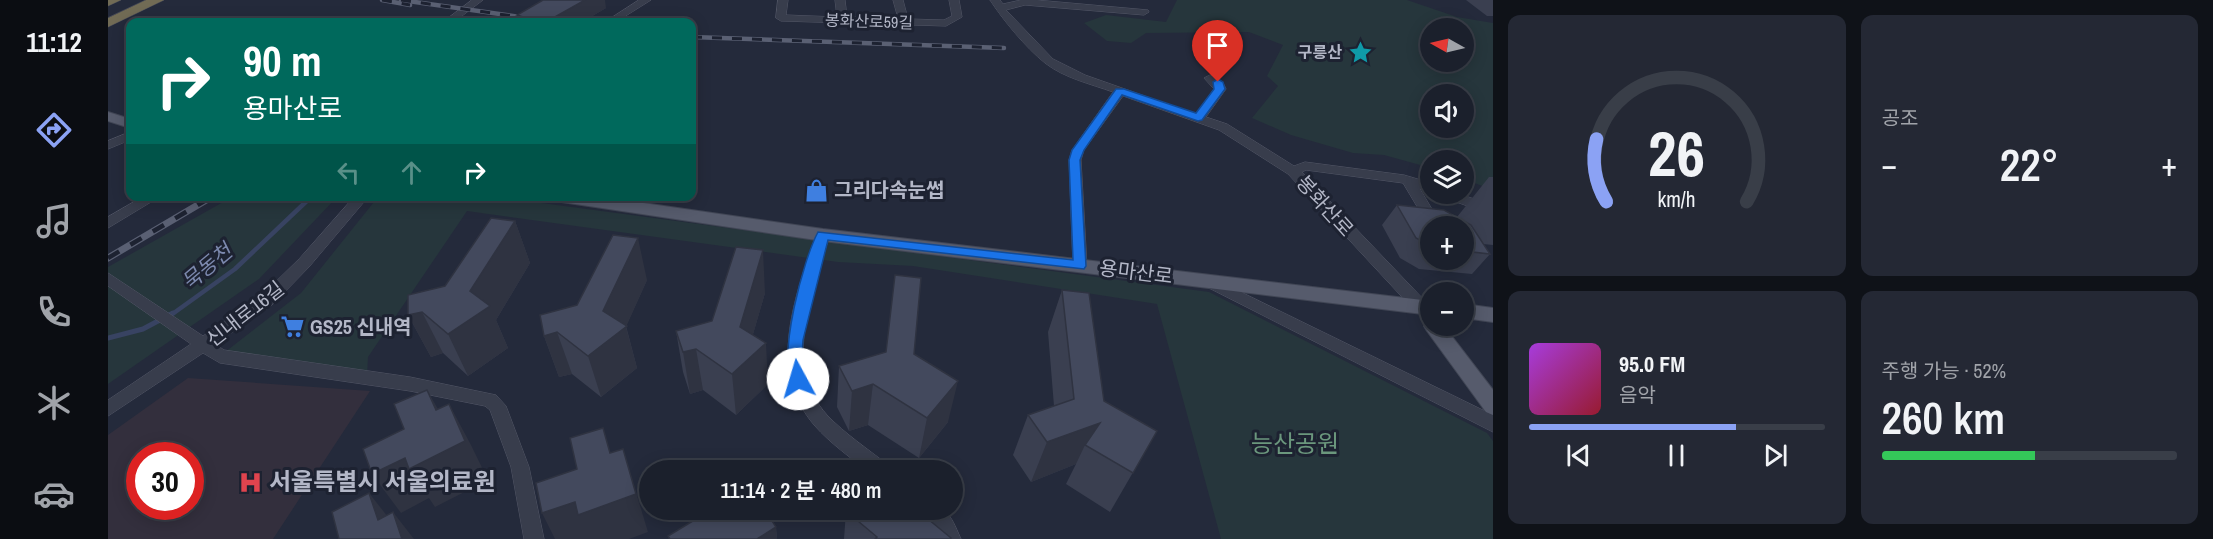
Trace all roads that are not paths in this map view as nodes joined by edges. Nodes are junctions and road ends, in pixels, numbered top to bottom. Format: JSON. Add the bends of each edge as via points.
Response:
{"nodes":[{"id":1,"x":114,"y":0,"type":"edge"},
{"id":2,"x":157,"y":0,"type":"edge"},
{"id":3,"x":478,"y":0,"type":"edge"},
{"id":4,"x":646,"y":0,"type":"edge"},
{"id":5,"x":783,"y":0,"type":"edge"},
{"id":6,"x":840,"y":0,"type":"edge"},
{"id":7,"x":898,"y":0,"type":"edge"},
{"id":8,"x":954,"y":0,"type":"edge"},
{"id":9,"x":108,"y":2,"type":"edge"},
{"id":10,"x":997,"y":4,"type":"edge"},
{"id":11,"x":1144,"y":12,"type":"dead end"},
{"id":12,"x":453,"y":18,"type":"edge"},
{"id":13,"x":617,"y":18,"type":"edge"},
{"id":14,"x":842,"y":20,"type":"junction"},
{"id":15,"x":904,"y":22,"type":"junction"},
{"id":16,"x":108,"y":23,"type":"edge"},
{"id":17,"x":1210,"y":78,"type":"dead end"},
{"id":18,"x":1120,"y":91,"type":"junction"},
{"id":19,"x":108,"y":116,"type":"edge"},
{"id":20,"x":1198,"y":118,"type":"junction"},
{"id":21,"x":126,"y":123,"type":"edge"},
{"id":22,"x":126,"y":138,"type":"edge"},
{"id":23,"x":108,"y":146,"type":"edge"},
{"id":24,"x":1293,"y":171,"type":"junction"},
{"id":25,"x":1407,"y":180,"type":"junction"},
{"id":26,"x":1420,"y":184,"type":"edge"},
{"id":27,"x":146,"y":201,"type":"edge"},
{"id":28,"x":359,"y":201,"type":"edge"},
{"id":29,"x":589,"y":201,"type":"edge"},
{"id":30,"x":1474,"y":203,"type":"edge"},
{"id":31,"x":1493,"y":210,"type":"edge"},
{"id":32,"x":1429,"y":216,"type":"edge"},
{"id":33,"x":108,"y":223,"type":"edge"},
{"id":34,"x":823,"y":235,"type":"junction"},
{"id":35,"x":1080,"y":266,"type":"junction"},
{"id":36,"x":108,"y":278,"type":"edge"},
{"id":37,"x":1208,"y":281,"type":"junction"},
{"id":38,"x":1420,"y":304,"type":"edge"},
{"id":39,"x":1420,"y":311,"type":"edge"},
{"id":40,"x":1474,"y":312,"type":"edge"},
{"id":41,"x":1491,"y":314,"type":"edge"},
{"id":42,"x":1441,"y":336,"type":"edge"},
{"id":43,"x":205,"y":345,"type":"junction"},
{"id":44,"x":1493,"y":406,"type":"edge"},
{"id":45,"x":108,"y":409,"type":"edge"},
{"id":46,"x":1493,"y":423,"type":"edge"},
{"id":47,"x":868,"y":460,"type":"edge"},
{"id":48,"x":940,"y":520,"type":"edge"},
{"id":49,"x":534,"y":539,"type":"edge"},
{"id":50,"x":951,"y":539,"type":"edge"}],
"edges":[{"from":1,"to":9,"type":"highway"},
{"from":2,"to":16,"type":"highway"},
{"from":3,"to":12,"type":"street"},
{"from":4,"to":13,"type":"street"},
{"from":5,"to":14,"type":"street","name":"봉화산로59길","via":[[781,18]]},
{"from":6,"to":14,"type":"street"},
{"from":7,"to":15,"type":"street"},
{"from":8,"to":15,"type":"street","name":"봉화산로59길","via":[[957,17],[951,22]]},
{"from":10,"to":11,"type":"street","via":[[1025,2]]},
{"from":10,"to":18,"type":"street","name":"봉화산로","via":[[1049,61]]},
{"from":14,"to":15,"type":"street","name":"봉화산로59길"},
{"from":17,"to":20,"type":"street","via":[[1218,82],[1220,89]]},
{"from":18,"to":20,"type":"street","name":"봉화산로"},
{"from":18,"to":35,"type":"street","via":[[1075,160]]},
{"from":19,"to":21,"type":"main road"},
{"from":20,"to":24,"type":"street","name":"봉화산로","via":[[1247,140]]},
{"from":22,"to":23,"type":"street"},
{"from":24,"to":25,"type":"street","via":[[1305,166]]},
{"from":24,"to":38,"type":"street","name":"봉화산로"},
{"from":25,"to":26,"type":"street"},
{"from":25,"to":32,"type":"street"},
{"from":27,"to":33,"type":"street"},
{"from":28,"to":43,"type":"street","name":"신내로16길","via":[[280,289]]},
{"from":29,"to":34,"type":"main road","name":"용마산로"},
{"from":30,"to":31,"type":"street"},
{"from":34,"to":35,"type":"main road","name":"용마산로"},
{"from":34,"to":47,"type":"street","via":[[795,340],[798,379],[819,418]]},
{"from":35,"to":37,"type":"main road","name":"용마산로"},
{"from":36,"to":43,"type":"street"},
{"from":37,"to":39,"type":"main road","name":"용마산로"},
{"from":37,"to":46,"type":"street"},
{"from":40,"to":41,"type":"main road"},
{"from":42,"to":44,"type":"main road"},
{"from":43,"to":45,"type":"street","name":"신내로16길"},
{"from":43,"to":49,"type":"street","via":[[220,356],[490,400],[497,406],[520,467]]},
{"from":48,"to":50,"type":"street"}]}
